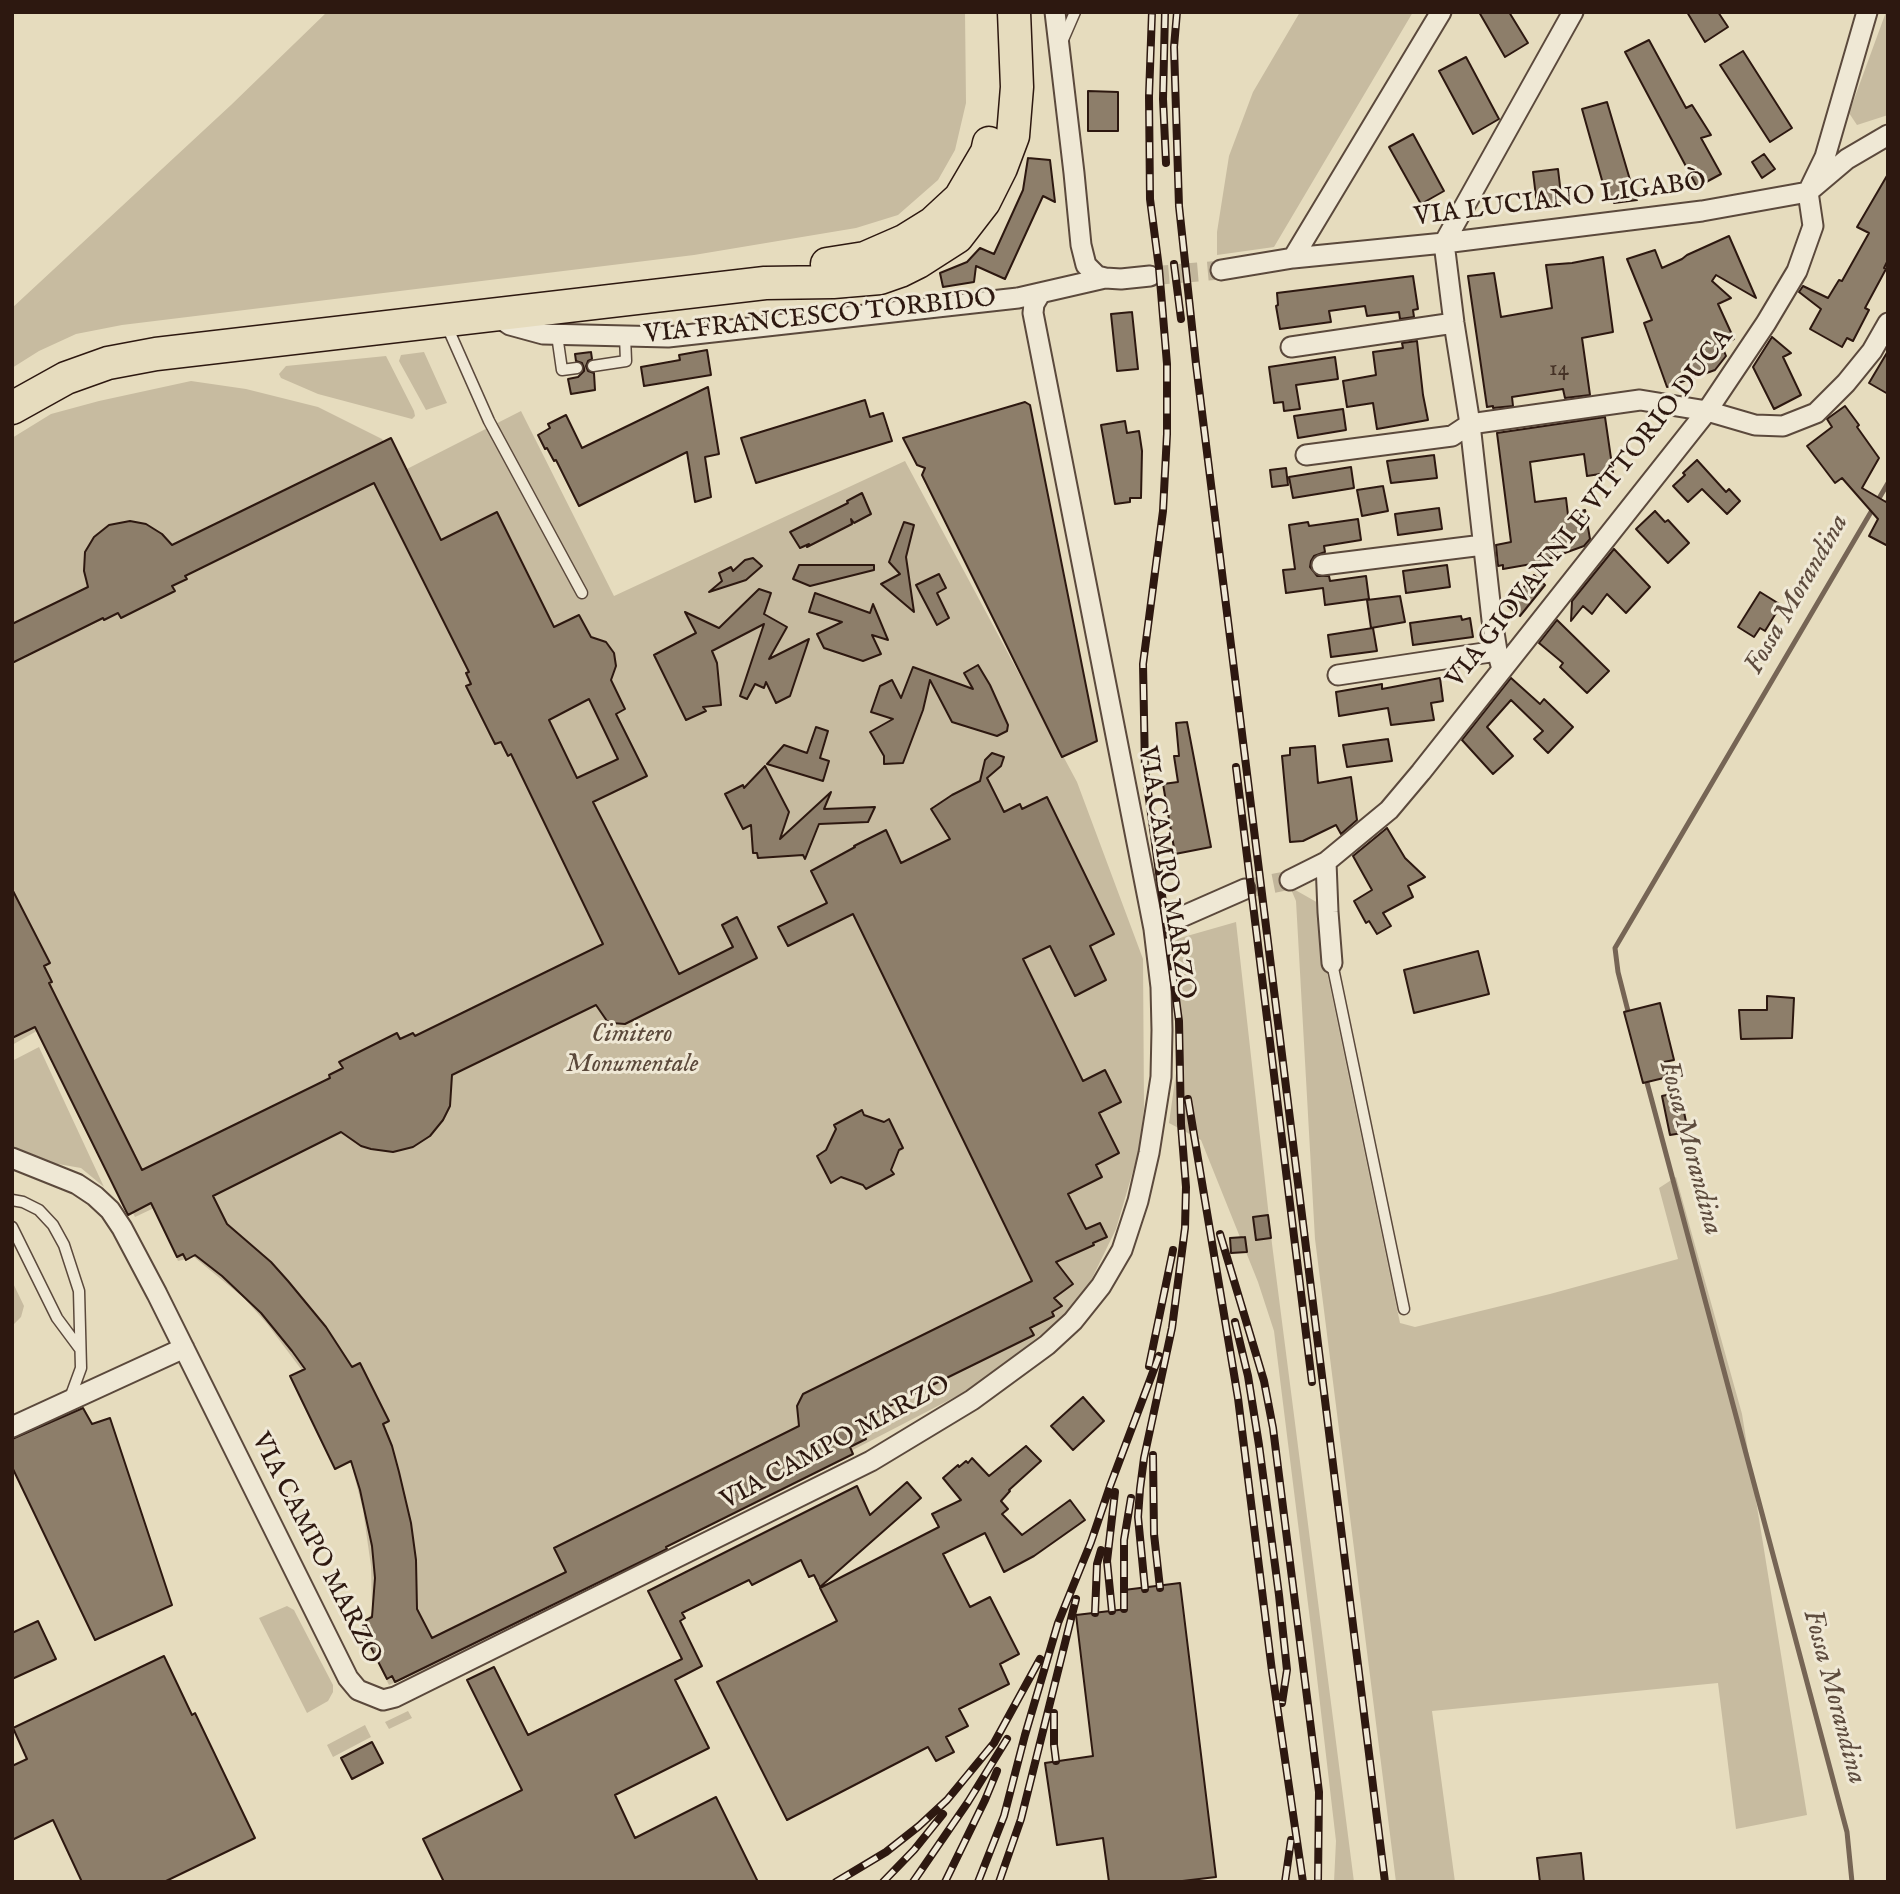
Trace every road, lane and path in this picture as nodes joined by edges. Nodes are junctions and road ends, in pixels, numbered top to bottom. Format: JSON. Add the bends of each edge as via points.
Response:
{"nodes":[{"id":1,"x":998,"y":12,"type":"edge"},
{"id":2,"x":1014,"y":12,"type":"edge"},
{"id":3,"x":1055,"y":12,"type":"edge"},
{"id":4,"x":1075,"y":12,"type":"edge"},
{"id":5,"x":1441,"y":12,"type":"edge"},
{"id":6,"x":1573,"y":12,"type":"edge"},
{"id":7,"x":1867,"y":12,"type":"edge"},
{"id":8,"x":1059,"y":49,"type":"junction"},
{"id":9,"x":1888,"y":135,"type":"edge"},
{"id":10,"x":1808,"y":192,"type":"junction"},
{"id":11,"x":1444,"y":243,"type":"junction"},
{"id":12,"x":1293,"y":258,"type":"junction"},
{"id":13,"x":1221,"y":270,"type":"tunnel mouth"},
{"id":14,"x":1150,"y":276,"type":"tunnel mouth"},
{"id":15,"x":1105,"y":278,"type":"junction"},
{"id":16,"x":765,"y":283,"type":"junction"},
{"id":17,"x":1040,"y":293,"type":"junction"},
{"id":18,"x":494,"y":315,"type":"junction"},
{"id":19,"x":445,"y":320,"type":"junction"},
{"id":20,"x":1454,"y":323,"type":"junction"},
{"id":21,"x":1888,"y":323,"type":"edge"},
{"id":22,"x":557,"y":335,"type":"junction"},
{"id":23,"x":625,"y":336,"type":"junction"},
{"id":24,"x":1292,"y":346,"type":"dead end"},
{"id":25,"x":593,"y":366,"type":"dead end"},
{"id":26,"x":577,"y":368,"type":"dead end"},
{"id":27,"x":12,"y":408,"type":"edge"},
{"id":28,"x":1707,"y":411,"type":"junction"},
{"id":29,"x":1470,"y":424,"type":"junction"},
{"id":30,"x":1306,"y":455,"type":"dead end"},
{"id":31,"x":1483,"y":545,"type":"junction"},
{"id":32,"x":1322,"y":565,"type":"dead end"},
{"id":33,"x":582,"y":593,"type":"dead end"},
{"id":34,"x":1499,"y":660,"type":"junction"},
{"id":35,"x":1338,"y":675,"type":"dead end"},
{"id":36,"x":1326,"y":862,"type":"junction"},
{"id":37,"x":1290,"y":880,"type":"tunnel mouth"},
{"id":38,"x":1245,"y":889,"type":"tunnel mouth"},
{"id":39,"x":1154,"y":929,"type":"junction"},
{"id":40,"x":1332,"y":963,"type":"joint"},
{"id":41,"x":12,"y":1158,"type":"edge"},
{"id":42,"x":12,"y":1200,"type":"edge"},
{"id":43,"x":12,"y":1227,"type":"edge"},
{"id":44,"x":1404,"y":1309,"type":"dead end"},
{"id":45,"x":184,"y":1348,"type":"junction"},
{"id":46,"x":81,"y":1350,"type":"junction"},
{"id":47,"x":68,"y":1401,"type":"junction"},
{"id":48,"x":45,"y":1412,"type":"junction"},
{"id":49,"x":12,"y":1419,"type":"edge"},
{"id":50,"x":12,"y":1427,"type":"edge"}],
"edges":[{"from":1,"to":16,"type":"main road","name":"VIA FRANCESCO TORBIDO","via":[[1001,84],[997,118],[987,152],[960,198],[904,241],[865,258]]},
{"from":2,"to":16,"type":"main road","name":"VIA FRANCESCO TORBIDO","via":[[1017,87],[1013,136],[984,202],[957,237],[918,262],[880,278]]},
{"from":3,"to":8,"type":"street"},
{"from":4,"to":8,"type":"lane"},
{"from":5,"to":12,"type":"street"},
{"from":6,"to":11,"type":"street"},
{"from":7,"to":10,"type":"street","via":[[1825,157]]},
{"from":8,"to":15,"type":"street","via":[[1081,245],[1086,265]]},
{"from":9,"to":10,"type":"street","via":[[1847,159]]},
{"from":10,"to":11,"type":"street","name":"VIA LUCIANO LIGABÒ","via":[[1702,211]]},
{"from":10,"to":28,"type":"street","name":"VIA GIOVANNI E VITTORIO DUCA","via":[[1813,226],[1797,271]]},
{"from":11,"to":12,"type":"street","name":"VIA LUCIANO LIGABÒ"},
{"from":11,"to":20,"type":"street"},
{"from":12,"to":13,"type":"street","name":"VIA LUCIANO LIGABÒ"},
{"from":14,"to":15,"type":"street"},
{"from":15,"to":17,"type":"street","name":"VIA FRANCESCO TORBIDO"},
{"from":16,"to":18,"type":"main road","name":"VIA FRANCESCO TORBIDO"},
{"from":17,"to":23,"type":"street","name":"VIA FRANCESCO TORBIDO","via":[[668,337]]},
{"from":17,"to":39,"type":"street","name":"VIA CAMPO MARZO","via":[[1033,313]]},
{"from":18,"to":19,"type":"main road","name":"VIA FRANCESCO TORBIDO"},
{"from":18,"to":22,"type":"street","name":"VIA FRANCESCO TORBIDO","via":[[510,325]]},
{"from":19,"to":27,"type":"main road","name":"VIA FRANCESCO TORBIDO","via":[[108,363],[66,378]]},
{"from":19,"to":33,"type":"lane","via":[[489,421]]},
{"from":20,"to":24,"type":"street"},
{"from":20,"to":29,"type":"street"},
{"from":21,"to":28,"type":"street","via":[[1872,351],[1816,413],[1783,426],[1755,425]]},
{"from":22,"to":23,"type":"street","name":"VIA FRANCESCO TORBIDO"},
{"from":22,"to":26,"type":"lane","via":[[562,370]]},
{"from":23,"to":25,"type":"lane","via":[[626,361]]},
{"from":28,"to":29,"type":"street","via":[[1640,400]]},
{"from":28,"to":34,"type":"street","name":"VIA GIOVANNI E VITTORIO DUCA"},
{"from":29,"to":30,"type":"street","via":[[1452,436]]},
{"from":29,"to":31,"type":"street"},
{"from":31,"to":32,"type":"street"},
{"from":31,"to":34,"type":"street"},
{"from":34,"to":35,"type":"street"},
{"from":34,"to":36,"type":"street","name":"VIA GIOVANNI E VITTORIO DUCA","via":[[1389,810]]},
{"from":36,"to":37,"type":"street","name":"VIA GIOVANNI E VITTORIO DUCA"},
{"from":36,"to":40,"type":"street"},
{"from":38,"to":39,"type":"street"},
{"from":39,"to":45,"type":"street","name":"VIA CAMPO MARZO","via":[[1163,1030],[1149,1153],[1122,1250],[1073,1321],[972,1400],[871,1461],[395,1697],[372,1697],[348,1678]]},
{"from":40,"to":44,"type":"lane"},
{"from":41,"to":45,"type":"street","name":"VIA CAMPO MARZO","via":[[77,1184],[110,1210]]},
{"from":42,"to":46,"type":"lane","via":[[38,1210],[64,1245],[79,1291]]},
{"from":43,"to":46,"type":"lane","via":[[57,1318]]},
{"from":45,"to":47,"type":"street"},
{"from":46,"to":47,"type":"lane","via":[[82,1368]]},
{"from":47,"to":48,"type":"street"},
{"from":48,"to":49,"type":"lane"},
{"from":48,"to":50,"type":"street"}]}
